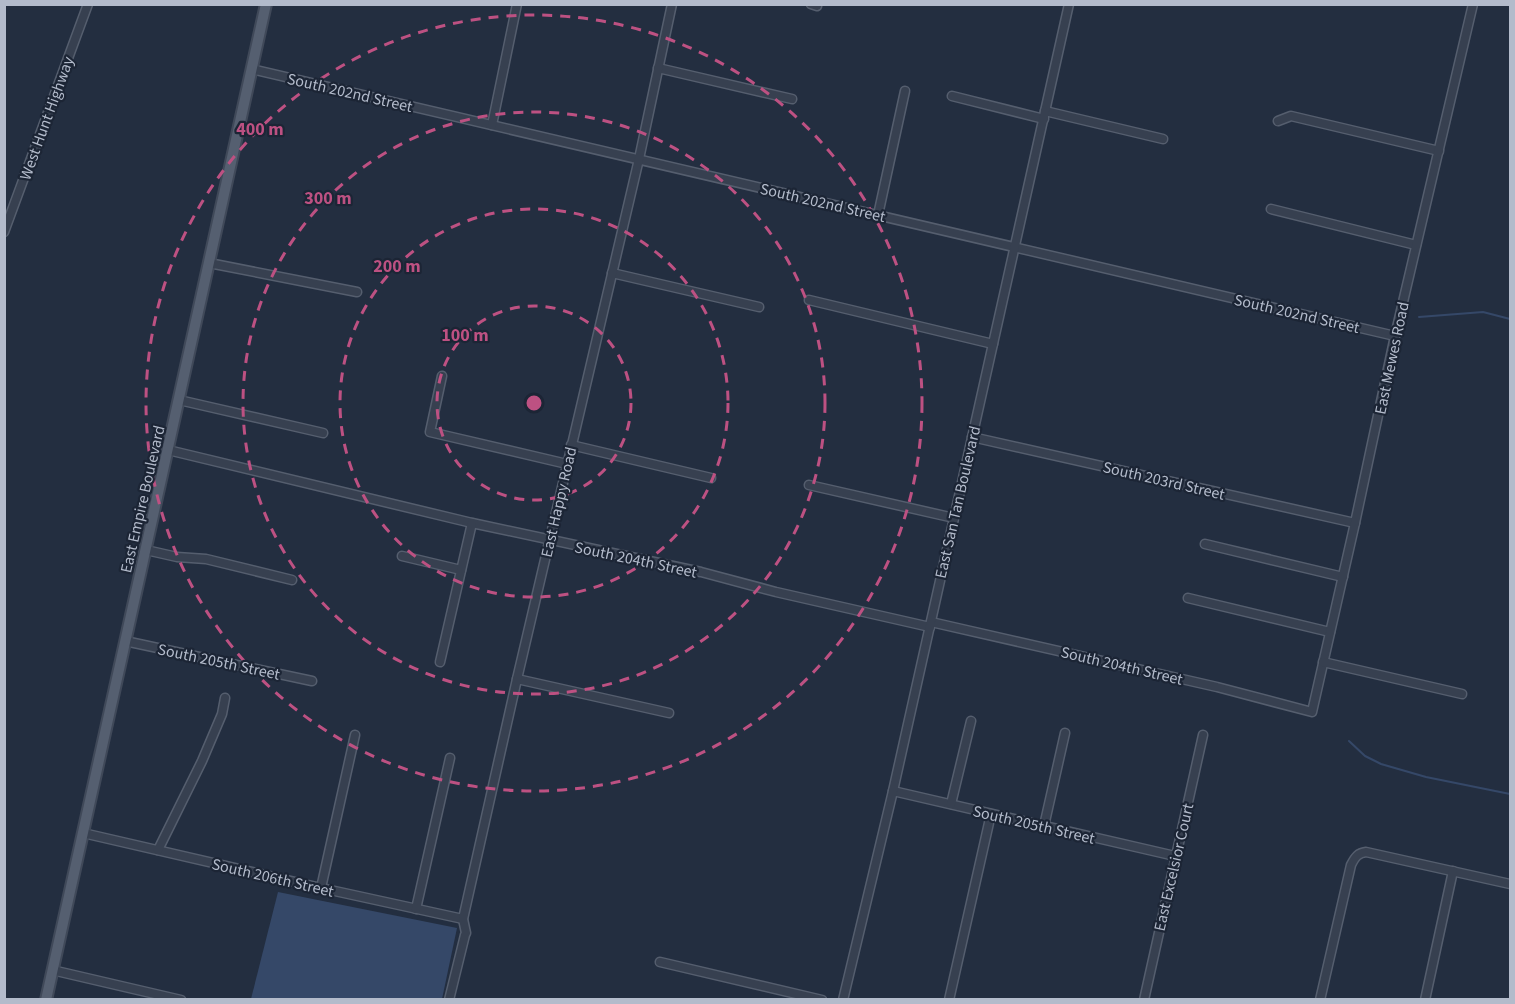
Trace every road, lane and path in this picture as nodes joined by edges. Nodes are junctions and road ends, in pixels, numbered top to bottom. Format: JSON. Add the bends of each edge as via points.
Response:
{"nodes":[{"id":1,"x":88,"y":4,"type":"edge"},
{"id":2,"x":266,"y":4,"type":"edge"},
{"id":3,"x":517,"y":4,"type":"edge"},
{"id":4,"x":672,"y":4,"type":"edge"},
{"id":5,"x":1069,"y":4,"type":"edge"},
{"id":6,"x":1473,"y":4,"type":"edge"},
{"id":7,"x":658,"y":68,"type":"junction"},
{"id":8,"x":251,"y":69,"type":"junction"},
{"id":9,"x":905,"y":91,"type":"dead end"},
{"id":10,"x":952,"y":96,"type":"dead end"},
{"id":11,"x":792,"y":99,"type":"dead end"},
{"id":12,"x":1045,"y":115,"type":"junction"},
{"id":13,"x":1278,"y":121,"type":"dead end"},
{"id":14,"x":492,"y":125,"type":"junction"},
{"id":15,"x":1163,"y":139,"type":"dead end"},
{"id":16,"x":1439,"y":151,"type":"junction"},
{"id":17,"x":639,"y":159,"type":"junction"},
{"id":18,"x":1271,"y":209,"type":"dead end"},
{"id":19,"x":878,"y":215,"type":"junction"},
{"id":20,"x":4,"y":232,"type":"edge"},
{"id":21,"x":1416,"y":245,"type":"junction"},
{"id":22,"x":1015,"y":248,"type":"junction"},
{"id":23,"x":208,"y":263,"type":"junction"},
{"id":24,"x":612,"y":273,"type":"junction"},
{"id":25,"x":357,"y":292,"type":"dead end"},
{"id":26,"x":809,"y":300,"type":"dead end"},
{"id":27,"x":759,"y":307,"type":"dead end"},
{"id":28,"x":1395,"y":336,"type":"junction"},
{"id":29,"x":993,"y":344,"type":"junction"},
{"id":30,"x":442,"y":376,"type":"dead end"},
{"id":31,"x":179,"y":400,"type":"junction"},
{"id":32,"x":323,"y":433,"type":"dead end"},
{"id":33,"x":972,"y":437,"type":"junction"},
{"id":34,"x":571,"y":445,"type":"junction"},
{"id":35,"x":168,"y":450,"type":"junction"},
{"id":36,"x":567,"y":464,"type":"junction"},
{"id":37,"x":711,"y":478,"type":"dead end"},
{"id":38,"x":809,"y":485,"type":"dead end"},
{"id":39,"x":954,"y":518,"type":"junction"},
{"id":40,"x":472,"y":523,"type":"junction"},
{"id":41,"x":1355,"y":523,"type":"junction"},
{"id":42,"x":550,"y":540,"type":"junction"},
{"id":43,"x":1205,"y":544,"type":"dead end"},
{"id":44,"x":146,"y":550,"type":"junction"},
{"id":45,"x":402,"y":556,"type":"dead end"},
{"id":46,"x":461,"y":570,"type":"junction"},
{"id":47,"x":1342,"y":577,"type":"junction"},
{"id":48,"x":292,"y":580,"type":"dead end"},
{"id":49,"x":1188,"y":597,"type":"dead end"},
{"id":50,"x":930,"y":624,"type":"junction"},
{"id":51,"x":1330,"y":632,"type":"junction"},
{"id":52,"x":125,"y":640,"type":"junction"},
{"id":53,"x":440,"y":662,"type":"dead end"},
{"id":54,"x":1323,"y":662,"type":"junction"},
{"id":55,"x":517,"y":679,"type":"junction"},
{"id":56,"x":312,"y":681,"type":"dead end"},
{"id":57,"x":1462,"y":694,"type":"dead end"},
{"id":58,"x":225,"y":698,"type":"dead end"},
{"id":59,"x":669,"y":712,"type":"dead end"},
{"id":60,"x":1312,"y":712,"type":"joint"},
{"id":61,"x":971,"y":721,"type":"dead end"},
{"id":62,"x":1065,"y":733,"type":"dead end"},
{"id":63,"x":355,"y":735,"type":"dead end"},
{"id":64,"x":1203,"y":735,"type":"dead end"},
{"id":65,"x":450,"y":758,"type":"dead end"},
{"id":66,"x":893,"y":791,"type":"junction"},
{"id":67,"x":951,"y":804,"type":"junction"},
{"id":68,"x":991,"y":814,"type":"junction"},
{"id":69,"x":1044,"y":826,"type":"junction"},
{"id":70,"x":83,"y":833,"type":"junction"},
{"id":71,"x":158,"y":850,"type":"junction"},
{"id":72,"x":1175,"y":856,"type":"junction"},
{"id":73,"x":1453,"y":871,"type":"junction"},
{"id":74,"x":1510,"y":884,"type":"edge"},
{"id":75,"x":321,"y":888,"type":"junction"},
{"id":76,"x":416,"y":909,"type":"junction"},
{"id":77,"x":464,"y":919,"type":"junction"},
{"id":78,"x":660,"y":962,"type":"dead end"},
{"id":79,"x":52,"y":970,"type":"junction"},
{"id":80,"x":46,"y":999,"type":"edge"},
{"id":81,"x":181,"y":999,"type":"edge"},
{"id":82,"x":449,"y":999,"type":"edge"},
{"id":83,"x":822,"y":999,"type":"edge"},
{"id":84,"x":843,"y":999,"type":"edge"},
{"id":85,"x":949,"y":999,"type":"edge"},
{"id":86,"x":1144,"y":999,"type":"edge"},
{"id":87,"x":1320,"y":999,"type":"edge"},
{"id":88,"x":1425,"y":999,"type":"edge"}],
"edges":[{"from":1,"to":20,"type":"street","name":"West Hunt Highway"},
{"from":2,"to":8,"type":"main road","name":"East Empire Boulevard"},
{"from":3,"to":14,"type":"street"},
{"from":4,"to":7,"type":"street","name":"East Happy Road"},
{"from":5,"to":12,"type":"street","name":"East San Tan Boulevard"},
{"from":6,"to":16,"type":"street","name":"East Mewes Road"},
{"from":7,"to":11,"type":"street"},
{"from":7,"to":17,"type":"street","name":"East Happy Road"},
{"from":8,"to":14,"type":"street","name":"South 202nd Street"},
{"from":8,"to":23,"type":"main road","name":"East Empire Boulevard"},
{"from":9,"to":19,"type":"street"},
{"from":10,"to":12,"type":"street"},
{"from":12,"to":15,"type":"street"},
{"from":12,"to":22,"type":"street","name":"East San Tan Boulevard"},
{"from":13,"to":16,"type":"street","via":[[1291,116]]},
{"from":14,"to":17,"type":"street","name":"South 202nd Street"},
{"from":16,"to":21,"type":"street","name":"East Mewes Road"},
{"from":17,"to":19,"type":"street","name":"South 202nd Street"},
{"from":17,"to":24,"type":"street","name":"East Happy Road"},
{"from":18,"to":21,"type":"street"},
{"from":19,"to":22,"type":"street","name":"South 202nd Street"},
{"from":21,"to":28,"type":"street","name":"East Mewes Road"},
{"from":22,"to":28,"type":"street","name":"South 202nd Street"},
{"from":22,"to":29,"type":"street","name":"East San Tan Boulevard"},
{"from":23,"to":25,"type":"street"},
{"from":23,"to":31,"type":"main road","name":"East Empire Boulevard"},
{"from":24,"to":27,"type":"street"},
{"from":24,"to":34,"type":"street","name":"East Happy Road"},
{"from":26,"to":29,"type":"street"},
{"from":28,"to":41,"type":"street","name":"East Mewes Road"},
{"from":29,"to":33,"type":"street","name":"East San Tan Boulevard"},
{"from":30,"to":36,"type":"street","via":[[430,432]]},
{"from":31,"to":32,"type":"street"},
{"from":31,"to":35,"type":"main road","name":"East Empire Boulevard"},
{"from":33,"to":39,"type":"street","name":"East San Tan Boulevard"},
{"from":33,"to":41,"type":"street","name":"South 203rd Street"},
{"from":34,"to":36,"type":"street","name":"East Happy Road"},
{"from":34,"to":37,"type":"street"},
{"from":35,"to":40,"type":"street","name":"South 204th Street"},
{"from":35,"to":44,"type":"main road","name":"East Empire Boulevard"},
{"from":36,"to":42,"type":"street","name":"East Happy Road"},
{"from":38,"to":39,"type":"street"},
{"from":39,"to":50,"type":"street","name":"East San Tan Boulevard"},
{"from":40,"to":42,"type":"street","name":"South 204th Street"},
{"from":40,"to":46,"type":"street"},
{"from":41,"to":47,"type":"street","name":"East Mewes Road"},
{"from":42,"to":50,"type":"street","name":"South 204th Street"},
{"from":42,"to":55,"type":"street","name":"East Happy Road"},
{"from":43,"to":47,"type":"street"},
{"from":44,"to":48,"type":"street","via":[[206,559]]},
{"from":44,"to":52,"type":"main road","name":"East Empire Boulevard"},
{"from":45,"to":46,"type":"street"},
{"from":46,"to":53,"type":"street"},
{"from":47,"to":51,"type":"street","name":"East Mewes Road"},
{"from":49,"to":51,"type":"street"},
{"from":50,"to":60,"type":"street","name":"South 204th Street","via":[[1205,684]]},
{"from":50,"to":66,"type":"street","name":"East San Tan Boulevard"},
{"from":51,"to":54,"type":"street","name":"East Mewes Road"},
{"from":52,"to":56,"type":"street","name":"South 205th Street"},
{"from":52,"to":70,"type":"main road","name":"East Empire Boulevard"},
{"from":54,"to":57,"type":"street"},
{"from":54,"to":60,"type":"street","name":"East Mewes Road"},
{"from":55,"to":59,"type":"street"},
{"from":55,"to":77,"type":"street","name":"East Happy Road"},
{"from":58,"to":71,"type":"street","via":[[202,761]]},
{"from":61,"to":67,"type":"street"},
{"from":62,"to":69,"type":"street"},
{"from":63,"to":75,"type":"street"},
{"from":64,"to":72,"type":"street","name":"East Excelsior Court"},
{"from":65,"to":76,"type":"street"},
{"from":66,"to":67,"type":"street","name":"South 205th Street"},
{"from":66,"to":84,"type":"street","name":"East San Tan Boulevard"},
{"from":67,"to":68,"type":"street","name":"South 205th Street"},
{"from":68,"to":69,"type":"street","name":"South 205th Street"},
{"from":68,"to":85,"type":"street"},
{"from":69,"to":72,"type":"street","name":"South 205th Street"},
{"from":70,"to":71,"type":"street","name":"South 206th Street"},
{"from":70,"to":79,"type":"main road","name":"East Empire Boulevard"},
{"from":71,"to":75,"type":"street","name":"South 206th Street"},
{"from":72,"to":86,"type":"street","name":"East Excelsior Court"},
{"from":73,"to":74,"type":"street"},
{"from":73,"to":87,"type":"street","via":[[1360,853],[1351,865]]},
{"from":73,"to":88,"type":"street"},
{"from":75,"to":76,"type":"street","name":"South 206th Street"},
{"from":76,"to":77,"type":"street","name":"South 206th Street"},
{"from":77,"to":82,"type":"street","name":"East Happy Road","via":[[466,933]]},
{"from":78,"to":83,"type":"street"},
{"from":79,"to":80,"type":"main road","name":"East Empire Boulevard"},
{"from":79,"to":81,"type":"street"}]}
